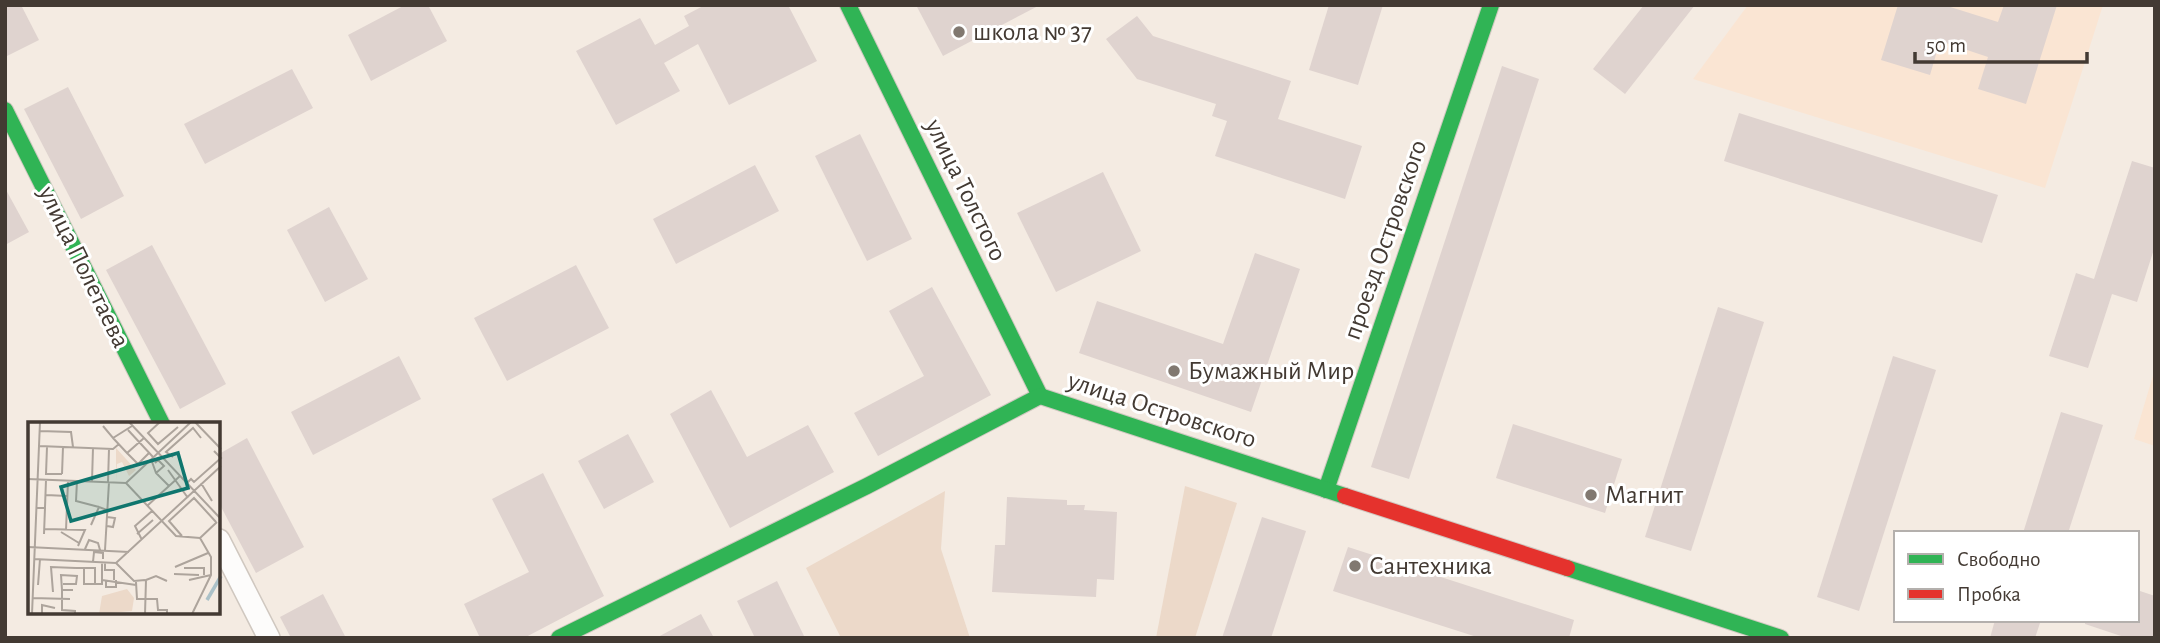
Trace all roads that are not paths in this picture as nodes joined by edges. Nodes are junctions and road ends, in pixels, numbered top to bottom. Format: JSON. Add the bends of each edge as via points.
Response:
{"nodes":[{"id":1,"x":849,"y":5,"type":"edge"},
{"id":2,"x":1491,"y":5,"type":"edge"},
{"id":3,"x":5,"y":110,"type":"edge"},
{"id":4,"x":1040,"y":396,"type":"junction"},
{"id":5,"x":161,"y":422,"type":"edge"},
{"id":6,"x":1326,"y":490,"type":"junction"},
{"id":7,"x":220,"y":542,"type":"edge"},
{"id":8,"x":269,"y":638,"type":"edge"},
{"id":9,"x":559,"y":638,"type":"edge"},
{"id":10,"x":1781,"y":638,"type":"edge"}],
"edges":[{"from":1,"to":4,"type":"street","name":"улица Толстого"},
{"from":2,"to":6,"type":"street","name":"проезд Островского"},
{"from":3,"to":5,"type":"street","name":"улица Полетаева"},
{"from":4,"to":6,"type":"street","name":"улица Островского"},
{"from":4,"to":9,"type":"street","name":"улица Островского"},
{"from":6,"to":10,"type":"street","name":"улица Островского"},
{"from":7,"to":8,"type":"street"}]}
